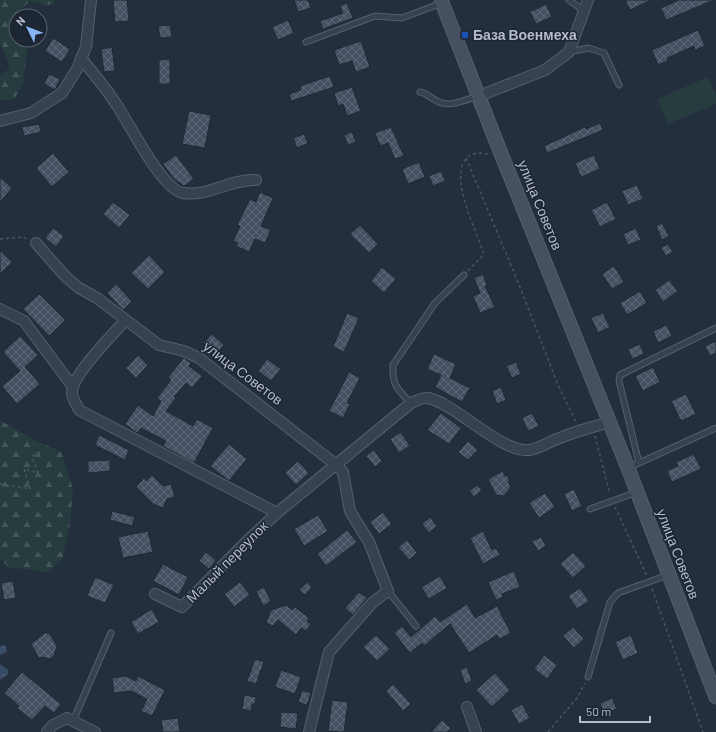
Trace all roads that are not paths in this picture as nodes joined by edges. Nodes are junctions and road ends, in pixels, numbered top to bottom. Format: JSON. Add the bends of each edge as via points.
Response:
{"nodes":[{"id":1,"x":91,"y":0,"type":"edge"},
{"id":2,"x":569,"y":0,"type":"edge"},
{"id":3,"x":588,"y":0,"type":"edge"},
{"id":4,"x":442,"y":1,"type":"edge"},
{"id":5,"x":584,"y":11,"type":"junction"},
{"id":6,"x":306,"y":42,"type":"dead end"},
{"id":7,"x":569,"y":52,"type":"junction"},
{"id":8,"x":82,"y":58,"type":"junction"},
{"id":9,"x":619,"y":85,"type":"dead end"},
{"id":10,"x":420,"y":92,"type":"dead end"},
{"id":11,"x":479,"y":96,"type":"junction"},
{"id":12,"x":0,"y":121,"type":"edge"},
{"id":13,"x":256,"y":180,"type":"dead end"},
{"id":14,"x":36,"y":243,"type":"road end"},
{"id":15,"x":464,"y":275,"type":"road end"},
{"id":16,"x":0,"y":309,"type":"edge"},
{"id":17,"x":125,"y":321,"type":"junction"},
{"id":18,"x":716,"y":328,"type":"edge"},
{"id":19,"x":73,"y":387,"type":"junction"},
{"id":20,"x":411,"y":402,"type":"junction"},
{"id":21,"x":610,"y":422,"type":"junction"},
{"id":22,"x":716,"y":428,"type":"edge"},
{"id":23,"x":335,"y":464,"type":"junction"},
{"id":24,"x":634,"y":465,"type":"junction"},
{"id":25,"x":638,"y":492,"type":"junction"},
{"id":26,"x":590,"y":509,"type":"dead end"},
{"id":27,"x":277,"y":513,"type":"junction"},
{"id":28,"x":668,"y":575,"type":"junction"},
{"id":29,"x":388,"y":591,"type":"junction"},
{"id":30,"x":155,"y":594,"type":"dead end"},
{"id":31,"x":416,"y":626,"type":"dead end"},
{"id":32,"x":111,"y":633,"type":"dead end"},
{"id":33,"x":588,"y":677,"type":"road end"},
{"id":34,"x":716,"y":697,"type":"edge"},
{"id":35,"x":467,"y":707,"type":"dead end"},
{"id":36,"x":73,"y":721,"type":"junction"},
{"id":37,"x":47,"y":732,"type":"edge"},
{"id":38,"x":95,"y":732,"type":"edge"},
{"id":39,"x":309,"y":732,"type":"edge"},
{"id":40,"x":476,"y":732,"type":"edge"}],
"edges":[{"from":1,"to":8,"type":"street","via":[[86,47]]},
{"from":2,"to":5,"type":"lane"},
{"from":3,"to":5,"type":"street"},
{"from":4,"to":6,"type":"lane","via":[[402,18],[375,16]]},
{"from":4,"to":11,"type":"main road","name":"улица Советов"},
{"from":5,"to":7,"type":"street"},
{"from":7,"to":9,"type":"lane","via":[[588,48],[604,53]]},
{"from":7,"to":11,"type":"street","via":[[545,70]]},
{"from":8,"to":12,"type":"street","via":[[62,93],[31,113]]},
{"from":8,"to":13,"type":"street","via":[[117,104],[158,171],[181,193],[204,193],[221,185]]},
{"from":10,"to":11,"type":"lane","via":[[442,104]]},
{"from":11,"to":21,"type":"main road","name":"улица Советов"},
{"from":14,"to":17,"type":"street","name":"улица Советов","via":[[65,276]]},
{"from":15,"to":20,"type":"lane","via":[[435,302],[393,365],[392,377],[396,387]]},
{"from":16,"to":19,"type":"street","via":[[24,321]]},
{"from":17,"to":19,"type":"street","via":[[83,368]]},
{"from":17,"to":23,"type":"street","name":"улица Советов","via":[[158,345],[184,351],[199,358]]},
{"from":18,"to":24,"type":"lane","via":[[620,375],[618,381]]},
{"from":19,"to":27,"type":"street","via":[[72,394],[79,410]]},
{"from":20,"to":21,"type":"street","via":[[427,398],[441,403],[515,449],[529,450]]},
{"from":20,"to":23,"type":"street"},
{"from":21,"to":24,"type":"main road","name":"улица Советов"},
{"from":22,"to":24,"type":"lane"},
{"from":23,"to":27,"type":"street"},
{"from":23,"to":29,"type":"street","name":"улица Советов","via":[[343,472],[350,511],[369,542]]},
{"from":24,"to":25,"type":"main road","name":"улица Советов"},
{"from":25,"to":26,"type":"lane"},
{"from":25,"to":28,"type":"main road","name":"улица Советов"},
{"from":27,"to":30,"type":"street","name":"Малый переулок","via":[[182,608]]},
{"from":28,"to":33,"type":"lane","via":[[618,593],[610,602]]},
{"from":28,"to":34,"type":"main road","name":"улица Советов"},
{"from":29,"to":31,"type":"lane"},
{"from":29,"to":39,"type":"street","via":[[373,602],[329,652]]},
{"from":32,"to":36,"type":"lane"},
{"from":35,"to":40,"type":"street"},
{"from":36,"to":37,"type":"street","via":[[67,718],[53,725]]},
{"from":36,"to":38,"type":"street"}]}
